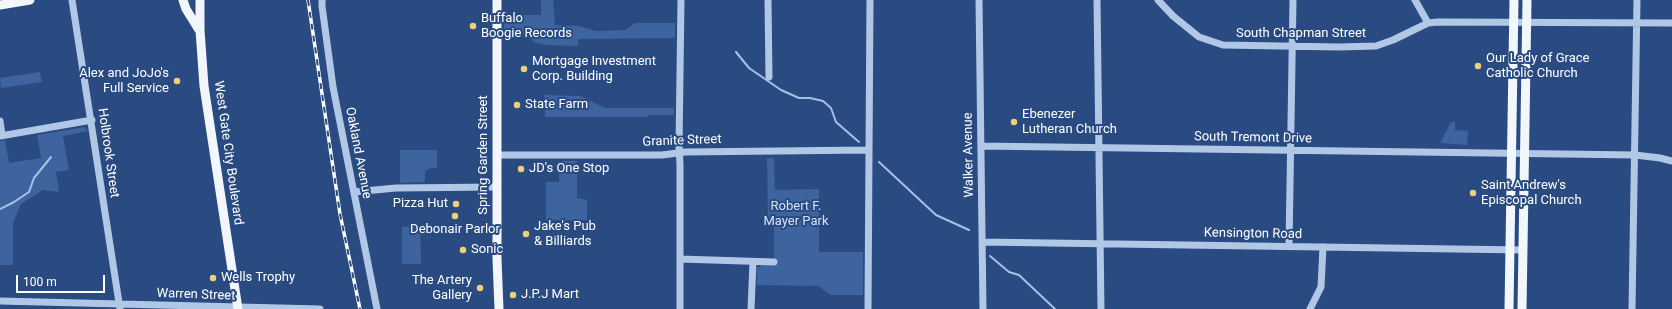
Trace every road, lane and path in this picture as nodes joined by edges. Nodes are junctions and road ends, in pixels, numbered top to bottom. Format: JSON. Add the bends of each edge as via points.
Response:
{"nodes":[{"id":1,"x":30,"y":0,"type":"edge"},
{"id":2,"x":72,"y":0,"type":"edge"},
{"id":3,"x":183,"y":0,"type":"edge"},
{"id":4,"x":200,"y":0,"type":"edge"},
{"id":5,"x":322,"y":0,"type":"edge"},
{"id":6,"x":496,"y":0,"type":"edge"},
{"id":7,"x":681,"y":0,"type":"edge"},
{"id":8,"x":768,"y":0,"type":"edge"},
{"id":9,"x":870,"y":0,"type":"edge"},
{"id":10,"x":979,"y":0,"type":"edge"},
{"id":11,"x":1097,"y":0,"type":"edge"},
{"id":12,"x":1158,"y":0,"type":"edge"},
{"id":13,"x":1293,"y":0,"type":"edge"},
{"id":14,"x":1415,"y":0,"type":"edge"},
{"id":15,"x":1514,"y":0,"type":"edge"},
{"id":16,"x":1527,"y":0,"type":"edge"},
{"id":17,"x":1637,"y":0,"type":"edge"},
{"id":18,"x":0,"y":5,"type":"edge"},
{"id":19,"x":1514,"y":22,"type":"junction"},
{"id":20,"x":1526,"y":22,"type":"junction"},
{"id":21,"x":1428,"y":23,"type":"junction"},
{"id":22,"x":1637,"y":23,"type":"junction"},
{"id":23,"x":1672,"y":23,"type":"edge"},
{"id":24,"x":200,"y":30,"type":"junction"},
{"id":25,"x":1293,"y":46,"type":"junction"},
{"id":26,"x":768,"y":77,"type":"dead end"},
{"id":27,"x":92,"y":120,"type":"junction"},
{"id":28,"x":0,"y":121,"type":"edge"},
{"id":29,"x":1,"y":135,"type":"edge"},
{"id":30,"x":981,"y":146,"type":"junction"},
{"id":31,"x":1099,"y":147,"type":"junction"},
{"id":32,"x":868,"y":150,"type":"junction"},
{"id":33,"x":1290,"y":150,"type":"junction"},
{"id":34,"x":1511,"y":153,"type":"junction"},
{"id":35,"x":680,"y":154,"type":"junction"},
{"id":36,"x":1525,"y":154,"type":"junction"},
{"id":37,"x":497,"y":155,"type":"junction"},
{"id":38,"x":1635,"y":155,"type":"junction"},
{"id":39,"x":1672,"y":161,"type":"edge"},
{"id":40,"x":497,"y":187,"type":"junction"},
{"id":41,"x":354,"y":192,"type":"junction"},
{"id":42,"x":982,"y":242,"type":"junction"},
{"id":43,"x":1100,"y":244,"type":"junction"},
{"id":44,"x":1289,"y":246,"type":"junction"},
{"id":45,"x":1323,"y":247,"type":"junction"},
{"id":46,"x":1509,"y":250,"type":"junction"},
{"id":47,"x":1523,"y":250,"type":"junction"},
{"id":48,"x":680,"y":259,"type":"junction"},
{"id":49,"x":753,"y":262,"type":"junction"},
{"id":50,"x":774,"y":262,"type":"dead end"},
{"id":51,"x":0,"y":301,"type":"edge"},
{"id":52,"x":120,"y":307,"type":"edge"},
{"id":53,"x":238,"y":308,"type":"edge"},
{"id":54,"x":320,"y":309,"type":"edge"},
{"id":55,"x":377,"y":309,"type":"edge"},
{"id":56,"x":499,"y":309,"type":"edge"},
{"id":57,"x":680,"y":309,"type":"edge"},
{"id":58,"x":751,"y":309,"type":"edge"},
{"id":59,"x":868,"y":309,"type":"edge"},
{"id":60,"x":983,"y":309,"type":"edge"},
{"id":61,"x":1101,"y":309,"type":"edge"},
{"id":62,"x":1310,"y":309,"type":"edge"},
{"id":63,"x":1509,"y":309,"type":"edge"},
{"id":64,"x":1522,"y":309,"type":"edge"},
{"id":65,"x":1632,"y":309,"type":"edge"}],
"edges":[{"from":1,"to":18,"type":"main road"},
{"from":2,"to":27,"type":"street","name":"Holbrook Street"},
{"from":3,"to":24,"type":"main road"},
{"from":4,"to":24,"type":"main road","name":"West Gate City Boulevard"},
{"from":5,"to":41,"type":"street","name":"Oakland Avenue","via":[[328,61]]},
{"from":6,"to":37,"type":"main road","name":"Spring Garden Street"},
{"from":7,"to":35,"type":"street"},
{"from":8,"to":26,"type":"street"},
{"from":9,"to":32,"type":"street"},
{"from":10,"to":30,"type":"street","name":"Walker Avenue"},
{"from":11,"to":31,"type":"street"},
{"from":12,"to":25,"type":"street","name":"South Chapman Street","via":[[1199,37],[1223,45]]},
{"from":13,"to":25,"type":"street"},
{"from":14,"to":21,"type":"street"},
{"from":15,"to":19,"type":"main road"},
{"from":16,"to":20,"type":"main road"},
{"from":17,"to":22,"type":"street"},
{"from":19,"to":20,"type":"street","name":"South Chapman Street"},
{"from":19,"to":21,"type":"street","name":"South Chapman Street"},
{"from":19,"to":34,"type":"main road"},
{"from":20,"to":22,"type":"street","name":"South Chapman Street"},
{"from":20,"to":36,"type":"main road"},
{"from":21,"to":25,"type":"street","name":"South Chapman Street","via":[[1376,46]]},
{"from":22,"to":23,"type":"street","name":"South Chapman Street"},
{"from":22,"to":38,"type":"street"},
{"from":24,"to":53,"type":"main road","name":"West Gate City Boulevard","via":[[205,94]]},
{"from":25,"to":33,"type":"street"},
{"from":27,"to":29,"type":"street"},
{"from":27,"to":52,"type":"street","name":"Holbrook Street"},
{"from":28,"to":29,"type":"street"},
{"from":30,"to":31,"type":"street","name":"South Tremont Drive"},
{"from":30,"to":42,"type":"street","name":"Walker Avenue"},
{"from":31,"to":33,"type":"street","name":"South Tremont Drive"},
{"from":31,"to":43,"type":"street"},
{"from":32,"to":35,"type":"street","name":"Granite Street"},
{"from":32,"to":59,"type":"street"},
{"from":33,"to":34,"type":"street","name":"South Tremont Drive"},
{"from":33,"to":44,"type":"street"},
{"from":34,"to":36,"type":"street","name":"South Tremont Drive"},
{"from":34,"to":46,"type":"main road"},
{"from":35,"to":37,"type":"street","name":"Granite Street"},
{"from":35,"to":48,"type":"street"},
{"from":36,"to":38,"type":"street","name":"South Tremont Drive"},
{"from":36,"to":47,"type":"main road"},
{"from":37,"to":40,"type":"main road","name":"Spring Garden Street"},
{"from":38,"to":39,"type":"street","name":"South Tremont Drive"},
{"from":38,"to":65,"type":"street"},
{"from":40,"to":41,"type":"street","via":[[396,188]]},
{"from":40,"to":56,"type":"main road","name":"Spring Garden Street"},
{"from":41,"to":55,"type":"street","name":"Oakland Avenue"},
{"from":42,"to":43,"type":"street","name":"Kensington Road"},
{"from":42,"to":60,"type":"street","name":"Walker Avenue"},
{"from":43,"to":44,"type":"street","name":"Kensington Road"},
{"from":43,"to":61,"type":"street"},
{"from":44,"to":45,"type":"street","name":"Kensington Road"},
{"from":45,"to":46,"type":"street","name":"Kensington Road"},
{"from":45,"to":62,"type":"street","via":[[1321,287]]},
{"from":46,"to":47,"type":"street","name":"Kensington Road"},
{"from":46,"to":63,"type":"main road"},
{"from":47,"to":64,"type":"main road"},
{"from":48,"to":49,"type":"street"},
{"from":48,"to":57,"type":"street"},
{"from":49,"to":50,"type":"street"},
{"from":49,"to":58,"type":"street"},
{"from":51,"to":52,"type":"street","name":"Warren Street"},
{"from":52,"to":53,"type":"street","name":"Warren Street"},
{"from":53,"to":54,"type":"street","name":"Warren Street"}]}
